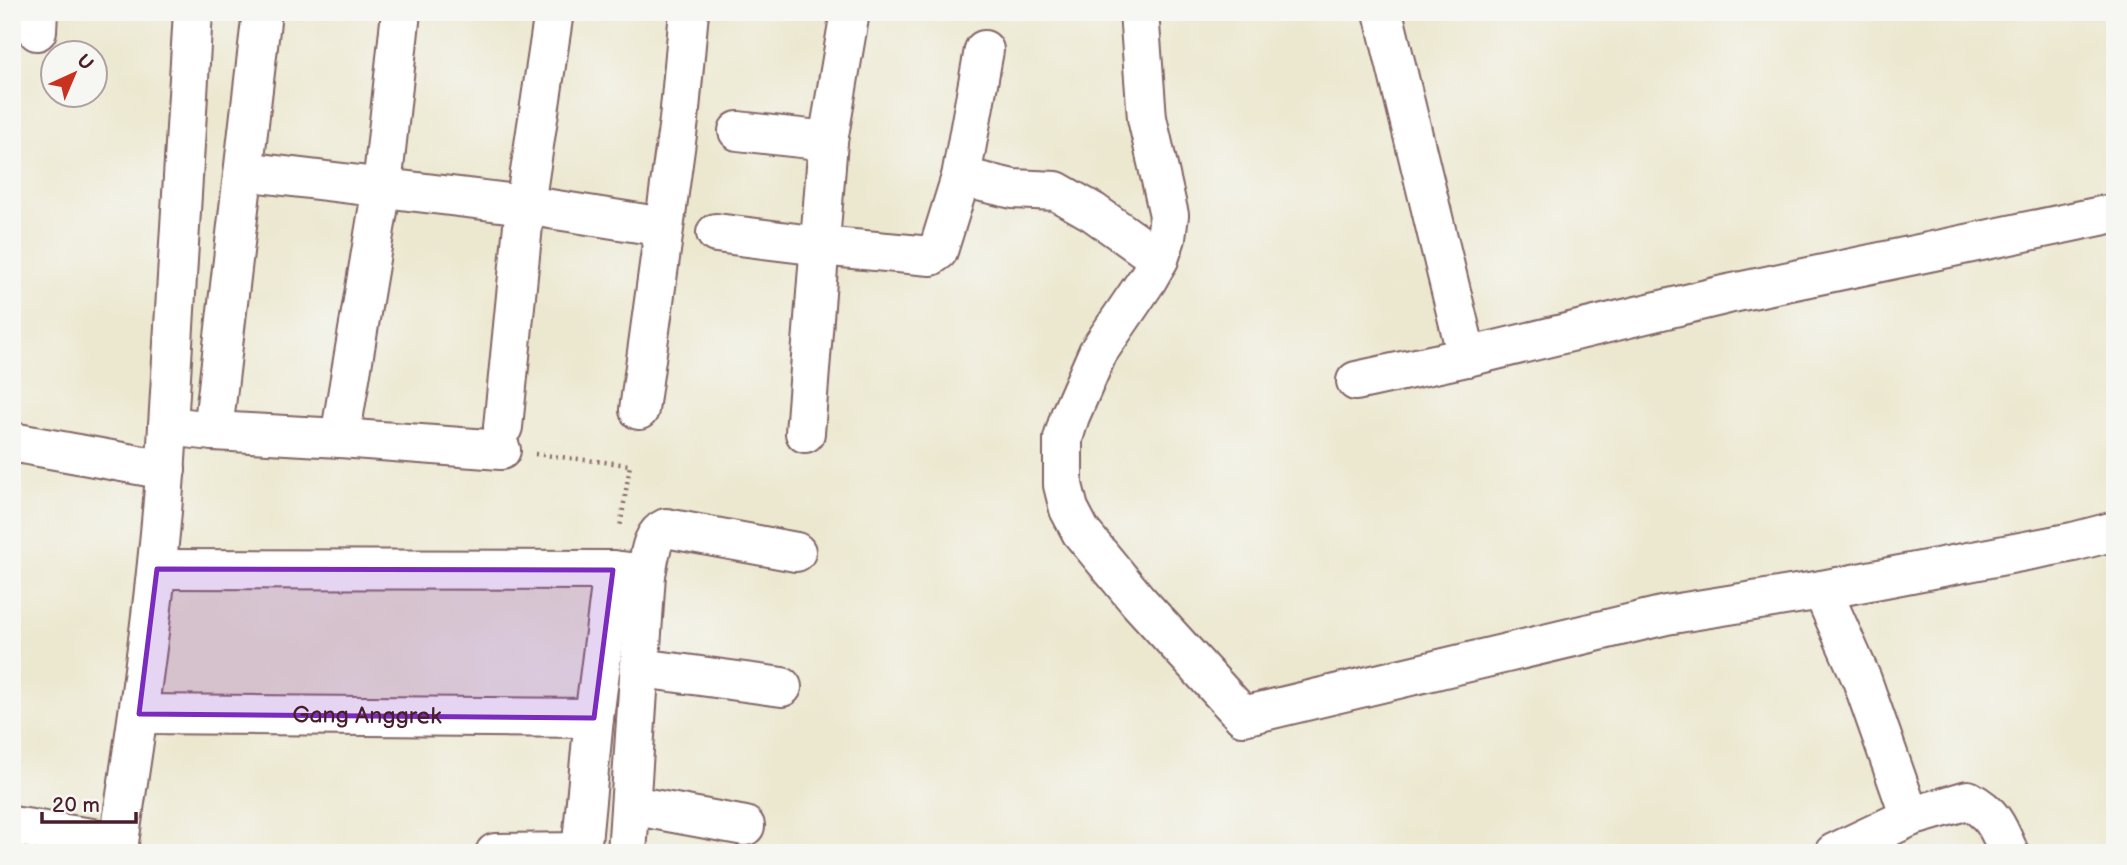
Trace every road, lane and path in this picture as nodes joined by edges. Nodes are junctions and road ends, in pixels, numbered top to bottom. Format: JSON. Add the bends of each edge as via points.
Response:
{"nodes":[{"id":1,"x":193,"y":12,"type":"edge"},
{"id":2,"x":262,"y":12,"type":"edge"},
{"id":3,"x":401,"y":12,"type":"edge"},
{"id":4,"x":554,"y":12,"type":"edge"},
{"id":5,"x":689,"y":12,"type":"edge"},
{"id":6,"x":850,"y":12,"type":"edge"},
{"id":7,"x":1139,"y":12,"type":"edge"},
{"id":8,"x":1383,"y":12,"type":"edge"},
{"id":9,"x":984,"y":50,"type":"dead end"},
{"id":10,"x":738,"y":131,"type":"dead end"},
{"id":11,"x":828,"y":141,"type":"junction"},
{"id":12,"x":244,"y":171,"type":"junction"},
{"id":13,"x":961,"y":177,"type":"junction"},
{"id":14,"x":382,"y":187,"type":"junction"},
{"id":15,"x":525,"y":205,"type":"junction"},
{"id":16,"x":2115,"y":213,"type":"edge"},
{"id":17,"x":664,"y":227,"type":"junction"},
{"id":18,"x":716,"y":233,"type":"dead end"},
{"id":19,"x":820,"y":246,"type":"junction"},
{"id":20,"x":1159,"y":259,"type":"junction"},
{"id":21,"x":1468,"y":357,"type":"junction"},
{"id":22,"x":1356,"y":381,"type":"dead end"},
{"id":23,"x":639,"y":410,"type":"dead end"},
{"id":24,"x":168,"y":425,"type":"junction"},
{"id":25,"x":213,"y":432,"type":"junction"},
{"id":26,"x":805,"y":433,"type":"dead end"},
{"id":27,"x":340,"y":438,"type":"junction"},
{"id":28,"x":502,"y":438,"type":"junction"},
{"id":29,"x":13,"y":450,"type":"edge"},
{"id":30,"x":166,"y":470,"type":"junction"},
{"id":31,"x":2115,"y":531,"type":"edge"},
{"id":32,"x":796,"y":552,"type":"dead end"},
{"id":33,"x":157,"y":569,"type":"junction"},
{"id":34,"x":630,"y":572,"type":"junction"},
{"id":35,"x":1822,"y":590,"type":"junction"},
{"id":36,"x":641,"y":668,"type":"junction"},
{"id":37,"x":782,"y":687,"type":"dead end"},
{"id":38,"x":139,"y":714,"type":"junction"},
{"id":39,"x":594,"y":718,"type":"junction"},
{"id":40,"x":631,"y":805,"type":"junction"},
{"id":41,"x":1910,"y":817,"type":"junction"},
{"id":42,"x":12,"y":826,"type":"edge"},
{"id":43,"x":745,"y":826,"type":"dead end"},
{"id":44,"x":120,"y":847,"type":"edge"},
{"id":45,"x":581,"y":852,"type":"edge"},
{"id":46,"x":495,"y":853,"type":"edge"},
{"id":47,"x":627,"y":853,"type":"edge"},
{"id":48,"x":1834,"y":853,"type":"edge"},
{"id":49,"x":2009,"y":853,"type":"edge"}],
"edges":[{"from":1,"to":24,"type":"street"},
{"from":2,"to":12,"type":"street"},
{"from":3,"to":14,"type":"street"},
{"from":4,"to":15,"type":"street"},
{"from":5,"to":17,"type":"street"},
{"from":6,"to":11,"type":"street"},
{"from":7,"to":20,"type":"street","via":[[1147,118],[1168,215]]},
{"from":8,"to":21,"type":"street"},
{"from":9,"to":13,"type":"street"},
{"from":10,"to":11,"type":"street"},
{"from":11,"to":19,"type":"street"},
{"from":12,"to":14,"type":"street"},
{"from":12,"to":25,"type":"street"},
{"from":13,"to":19,"type":"street","via":[[938,251],[931,256]]},
{"from":13,"to":20,"type":"street","via":[[1013,189],[1056,191]]},
{"from":14,"to":15,"type":"street"},
{"from":14,"to":27,"type":"street"},
{"from":15,"to":17,"type":"street"},
{"from":15,"to":28,"type":"street"},
{"from":16,"to":21,"type":"street","via":[[1728,294]]},
{"from":17,"to":23,"type":"street"},
{"from":18,"to":19,"type":"street"},
{"from":19,"to":26,"type":"street"},
{"from":20,"to":35,"type":"street","via":[[1105,340],[1070,416],[1063,439],[1063,485],[1081,532],[1243,716],[1665,615]]},
{"from":21,"to":22,"type":"street"},
{"from":24,"to":25,"type":"street"},
{"from":24,"to":30,"type":"street"},
{"from":25,"to":27,"type":"street"},
{"from":27,"to":28,"type":"street"},
{"from":28,"to":34,"type":"path","via":[[630,465]]},
{"from":29,"to":30,"type":"street"},
{"from":30,"to":33,"type":"street"},
{"from":31,"to":35,"type":"street"},
{"from":32,"to":34,"type":"street","via":[[666,528]]},
{"from":33,"to":34,"type":"street"},
{"from":33,"to":38,"type":"street"},
{"from":34,"to":36,"type":"street"},
{"from":34,"to":39,"type":"street"},
{"from":35,"to":41,"type":"street","via":[[1862,680]]},
{"from":36,"to":37,"type":"street"},
{"from":36,"to":40,"type":"street"},
{"from":38,"to":39,"type":"street","name":"Gang Anggrek"},
{"from":38,"to":44,"type":"street"},
{"from":39,"to":45,"type":"street"},
{"from":40,"to":43,"type":"street"},
{"from":40,"to":47,"type":"street"},
{"from":41,"to":48,"type":"street"},
{"from":41,"to":49,"type":"street","via":[[1968,800],[1990,814]]},
{"from":42,"to":44,"type":"street"},
{"from":45,"to":46,"type":"street"}]}
